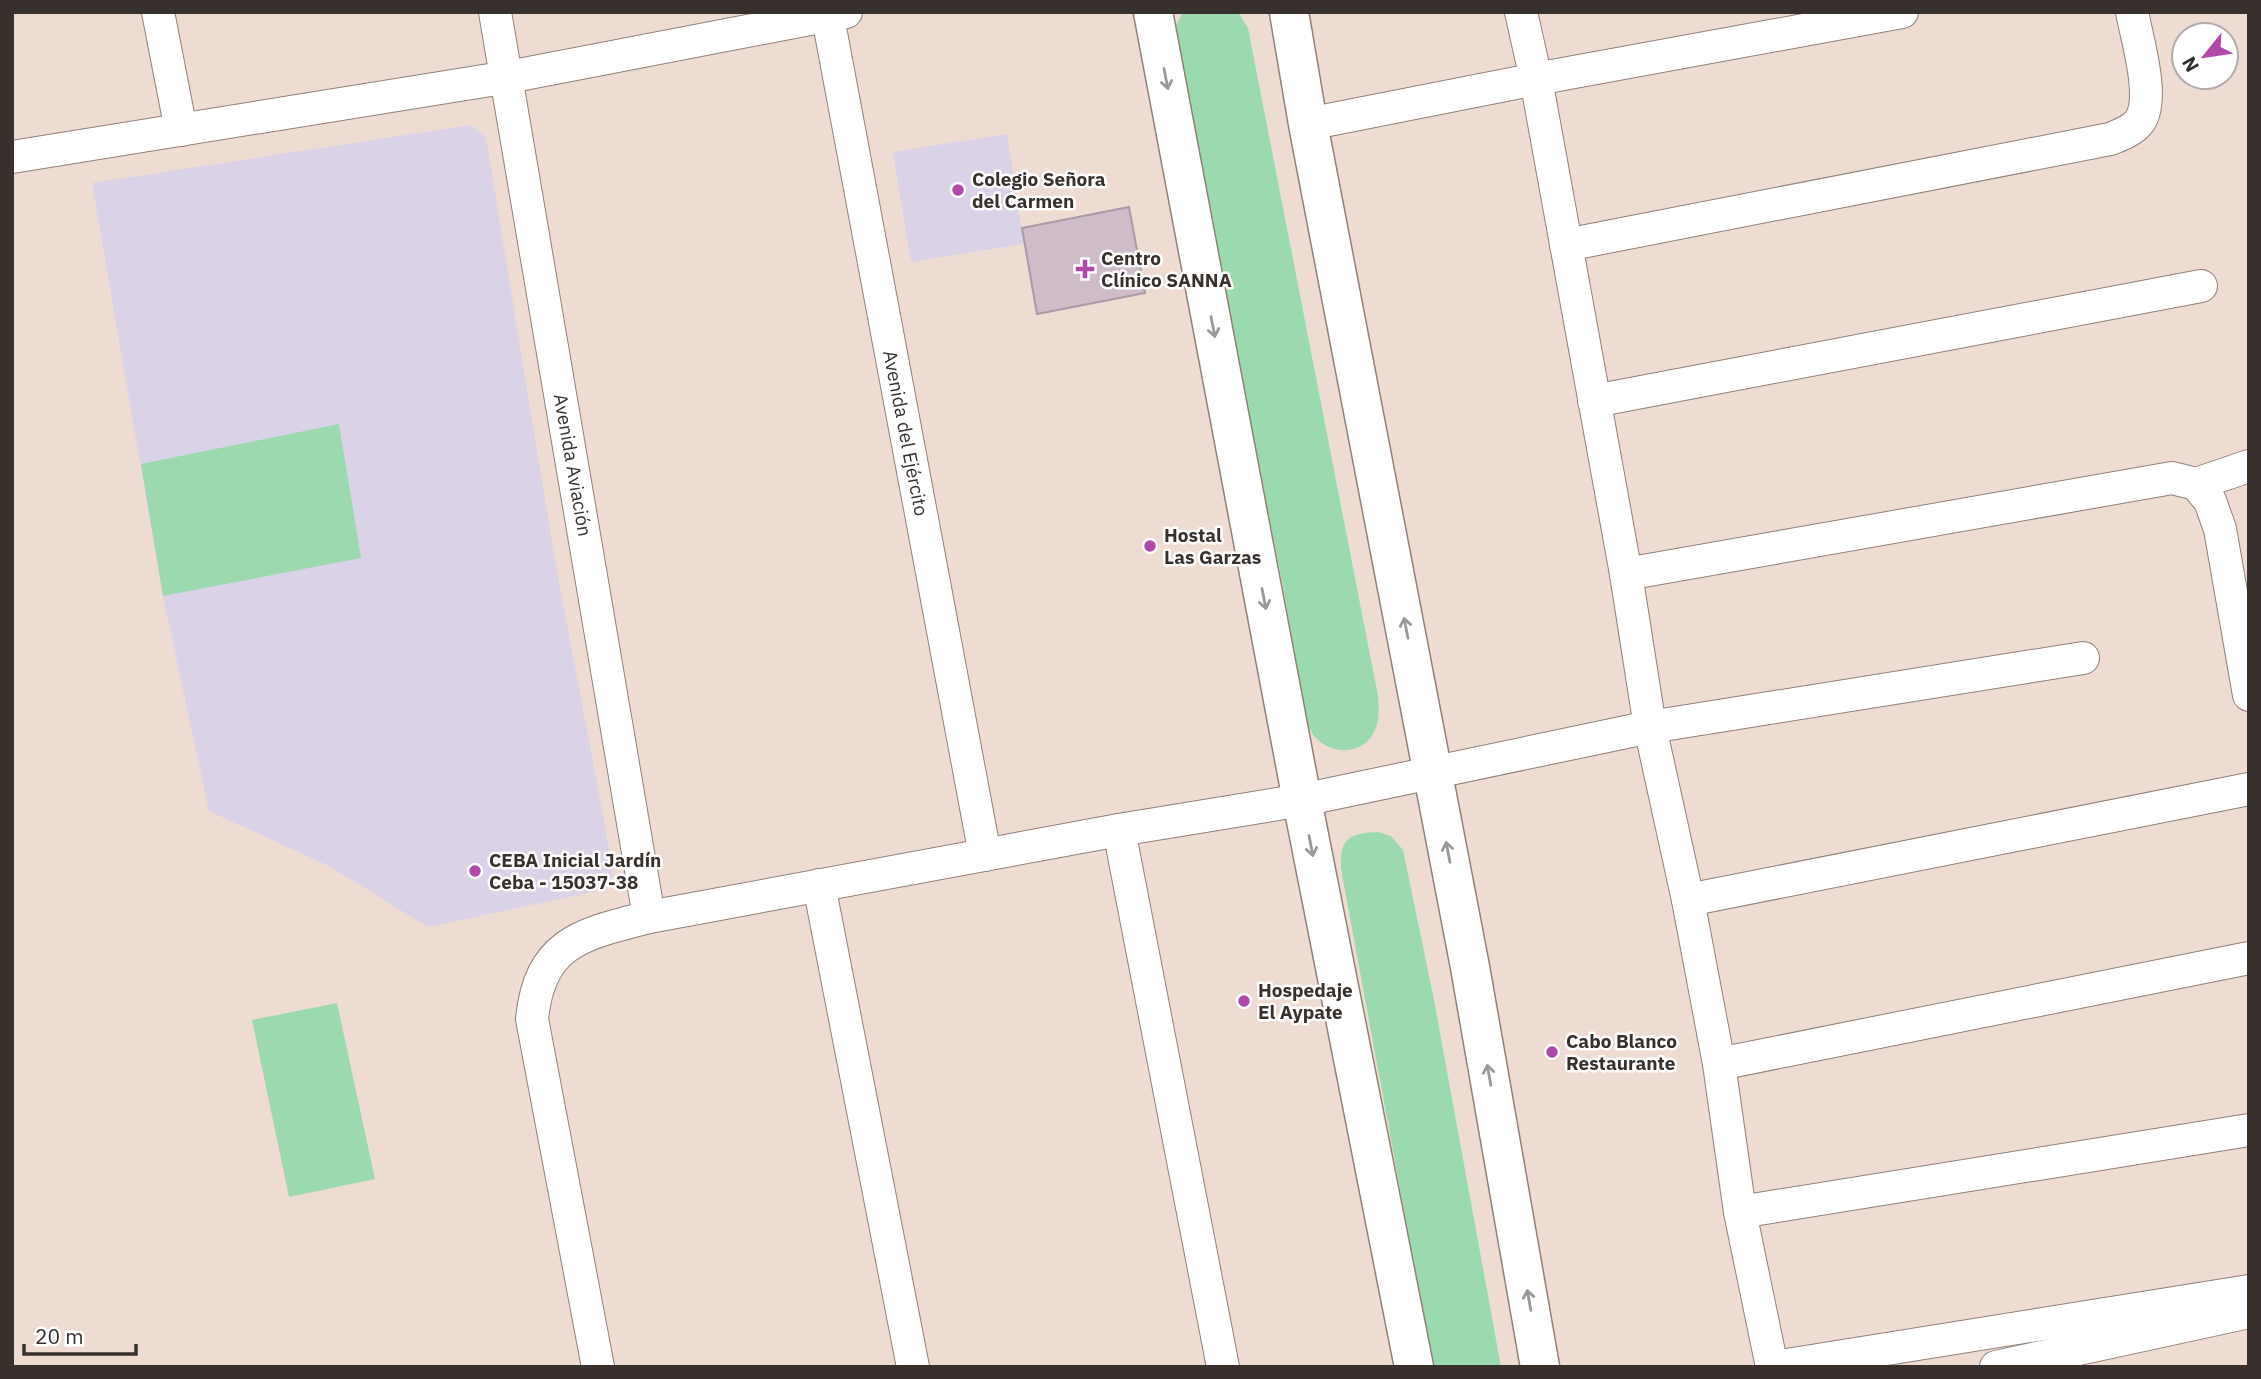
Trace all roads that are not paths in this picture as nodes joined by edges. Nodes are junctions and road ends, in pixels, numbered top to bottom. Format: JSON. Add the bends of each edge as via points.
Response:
{"nodes":[{"id":1,"x":158,"y":12,"type":"edge"},
{"id":2,"x":495,"y":12,"type":"edge"},
{"id":3,"x":1153,"y":12,"type":"edge"},
{"id":4,"x":1289,"y":12,"type":"edge"},
{"id":5,"x":1521,"y":12,"type":"edge"},
{"id":6,"x":1902,"y":12,"type":"edge"},
{"id":7,"x":2132,"y":12,"type":"edge"},
{"id":8,"x":833,"y":13,"type":"edge"},
{"id":9,"x":508,"y":77,"type":"junction"},
{"id":10,"x":1536,"y":79,"type":"junction"},
{"id":11,"x":1308,"y":124,"type":"junction"},
{"id":12,"x":181,"y":130,"type":"junction"},
{"id":13,"x":12,"y":157,"type":"edge"},
{"id":14,"x":1566,"y":245,"type":"junction"},
{"id":15,"x":2202,"y":286,"type":"dead end"},
{"id":16,"x":1594,"y":401,"type":"junction"},
{"id":17,"x":2249,"y":466,"type":"edge"},
{"id":18,"x":2196,"y":484,"type":"junction"},
{"id":19,"x":1626,"y":574,"type":"junction"},
{"id":20,"x":2083,"y":658,"type":"dead end"},
{"id":21,"x":2249,"y":695,"type":"edge"},
{"id":22,"x":1650,"y":727,"type":"junction"},
{"id":23,"x":1434,"y":774,"type":"junction"},
{"id":24,"x":2249,"y":789,"type":"edge"},
{"id":25,"x":1302,"y":800,"type":"junction"},
{"id":26,"x":1119,"y":830,"type":"junction"},
{"id":27,"x":985,"y":855,"type":"junction"},
{"id":28,"x":819,"y":886,"type":"junction"},
{"id":29,"x":1688,"y":900,"type":"junction"},
{"id":30,"x":649,"y":917,"type":"junction"},
{"id":31,"x":2249,"y":958,"type":"edge"},
{"id":32,"x":1719,"y":1064,"type":"junction"},
{"id":33,"x":2249,"y":1130,"type":"edge"},
{"id":34,"x":1740,"y":1212,"type":"junction"},
{"id":35,"x":2249,"y":1291,"type":"edge"},
{"id":36,"x":2249,"y":1312,"type":"edge"},
{"id":37,"x":598,"y":1367,"type":"edge"},
{"id":38,"x":914,"y":1367,"type":"edge"},
{"id":39,"x":1223,"y":1367,"type":"edge"},
{"id":40,"x":1414,"y":1367,"type":"edge"},
{"id":41,"x":1540,"y":1367,"type":"edge"},
{"id":42,"x":1773,"y":1367,"type":"edge"},
{"id":43,"x":1996,"y":1367,"type":"edge"}],
"edges":[{"from":1,"to":12,"type":"street"},
{"from":2,"to":9,"type":"street","name":"Avenida Aviación"},
{"from":3,"to":25,"type":"main road","one_way":true},
{"from":4,"to":11,"type":"main road"},
{"from":5,"to":10,"type":"street"},
{"from":6,"to":10,"type":"street"},
{"from":7,"to":14,"type":"street","via":[[2146,107],[2139,122],[2110,139]]},
{"from":8,"to":9,"type":"street"},
{"from":8,"to":27,"type":"street","name":"Avenida del Ejército"},
{"from":9,"to":12,"type":"street"},
{"from":9,"to":30,"type":"street","name":"Avenida Aviación"},
{"from":10,"to":11,"type":"street"},
{"from":10,"to":14,"type":"street"},
{"from":23,"to":11,"type":"main road","one_way":true},
{"from":12,"to":13,"type":"street"},
{"from":14,"to":16,"type":"street"},
{"from":15,"to":16,"type":"street"},
{"from":16,"to":19,"type":"street"},
{"from":17,"to":18,"type":"street"},
{"from":18,"to":19,"type":"street","via":[[2172,478]]},
{"from":18,"to":21,"type":"street","via":[[2210,500],[2220,528]]},
{"from":19,"to":22,"type":"street"},
{"from":20,"to":22,"type":"street"},
{"from":22,"to":23,"type":"street"},
{"from":22,"to":29,"type":"street"},
{"from":23,"to":25,"type":"street"},
{"from":41,"to":23,"type":"main road","one_way":true},
{"from":24,"to":29,"type":"street"},
{"from":25,"to":26,"type":"street"},
{"from":25,"to":40,"type":"main road","one_way":true},
{"from":26,"to":27,"type":"street"},
{"from":26,"to":39,"type":"street"},
{"from":27,"to":28,"type":"street"},
{"from":28,"to":30,"type":"street"},
{"from":28,"to":38,"type":"street"},
{"from":29,"to":32,"type":"street"},
{"from":30,"to":37,"type":"street","via":[[595,931],[566,946],[546,968],[534,993],[531,1019]]},
{"from":31,"to":32,"type":"street"},
{"from":32,"to":34,"type":"street"},
{"from":33,"to":34,"type":"street"},
{"from":34,"to":42,"type":"street"},
{"from":35,"to":42,"type":"street"},
{"from":36,"to":43,"type":"street"}]}
